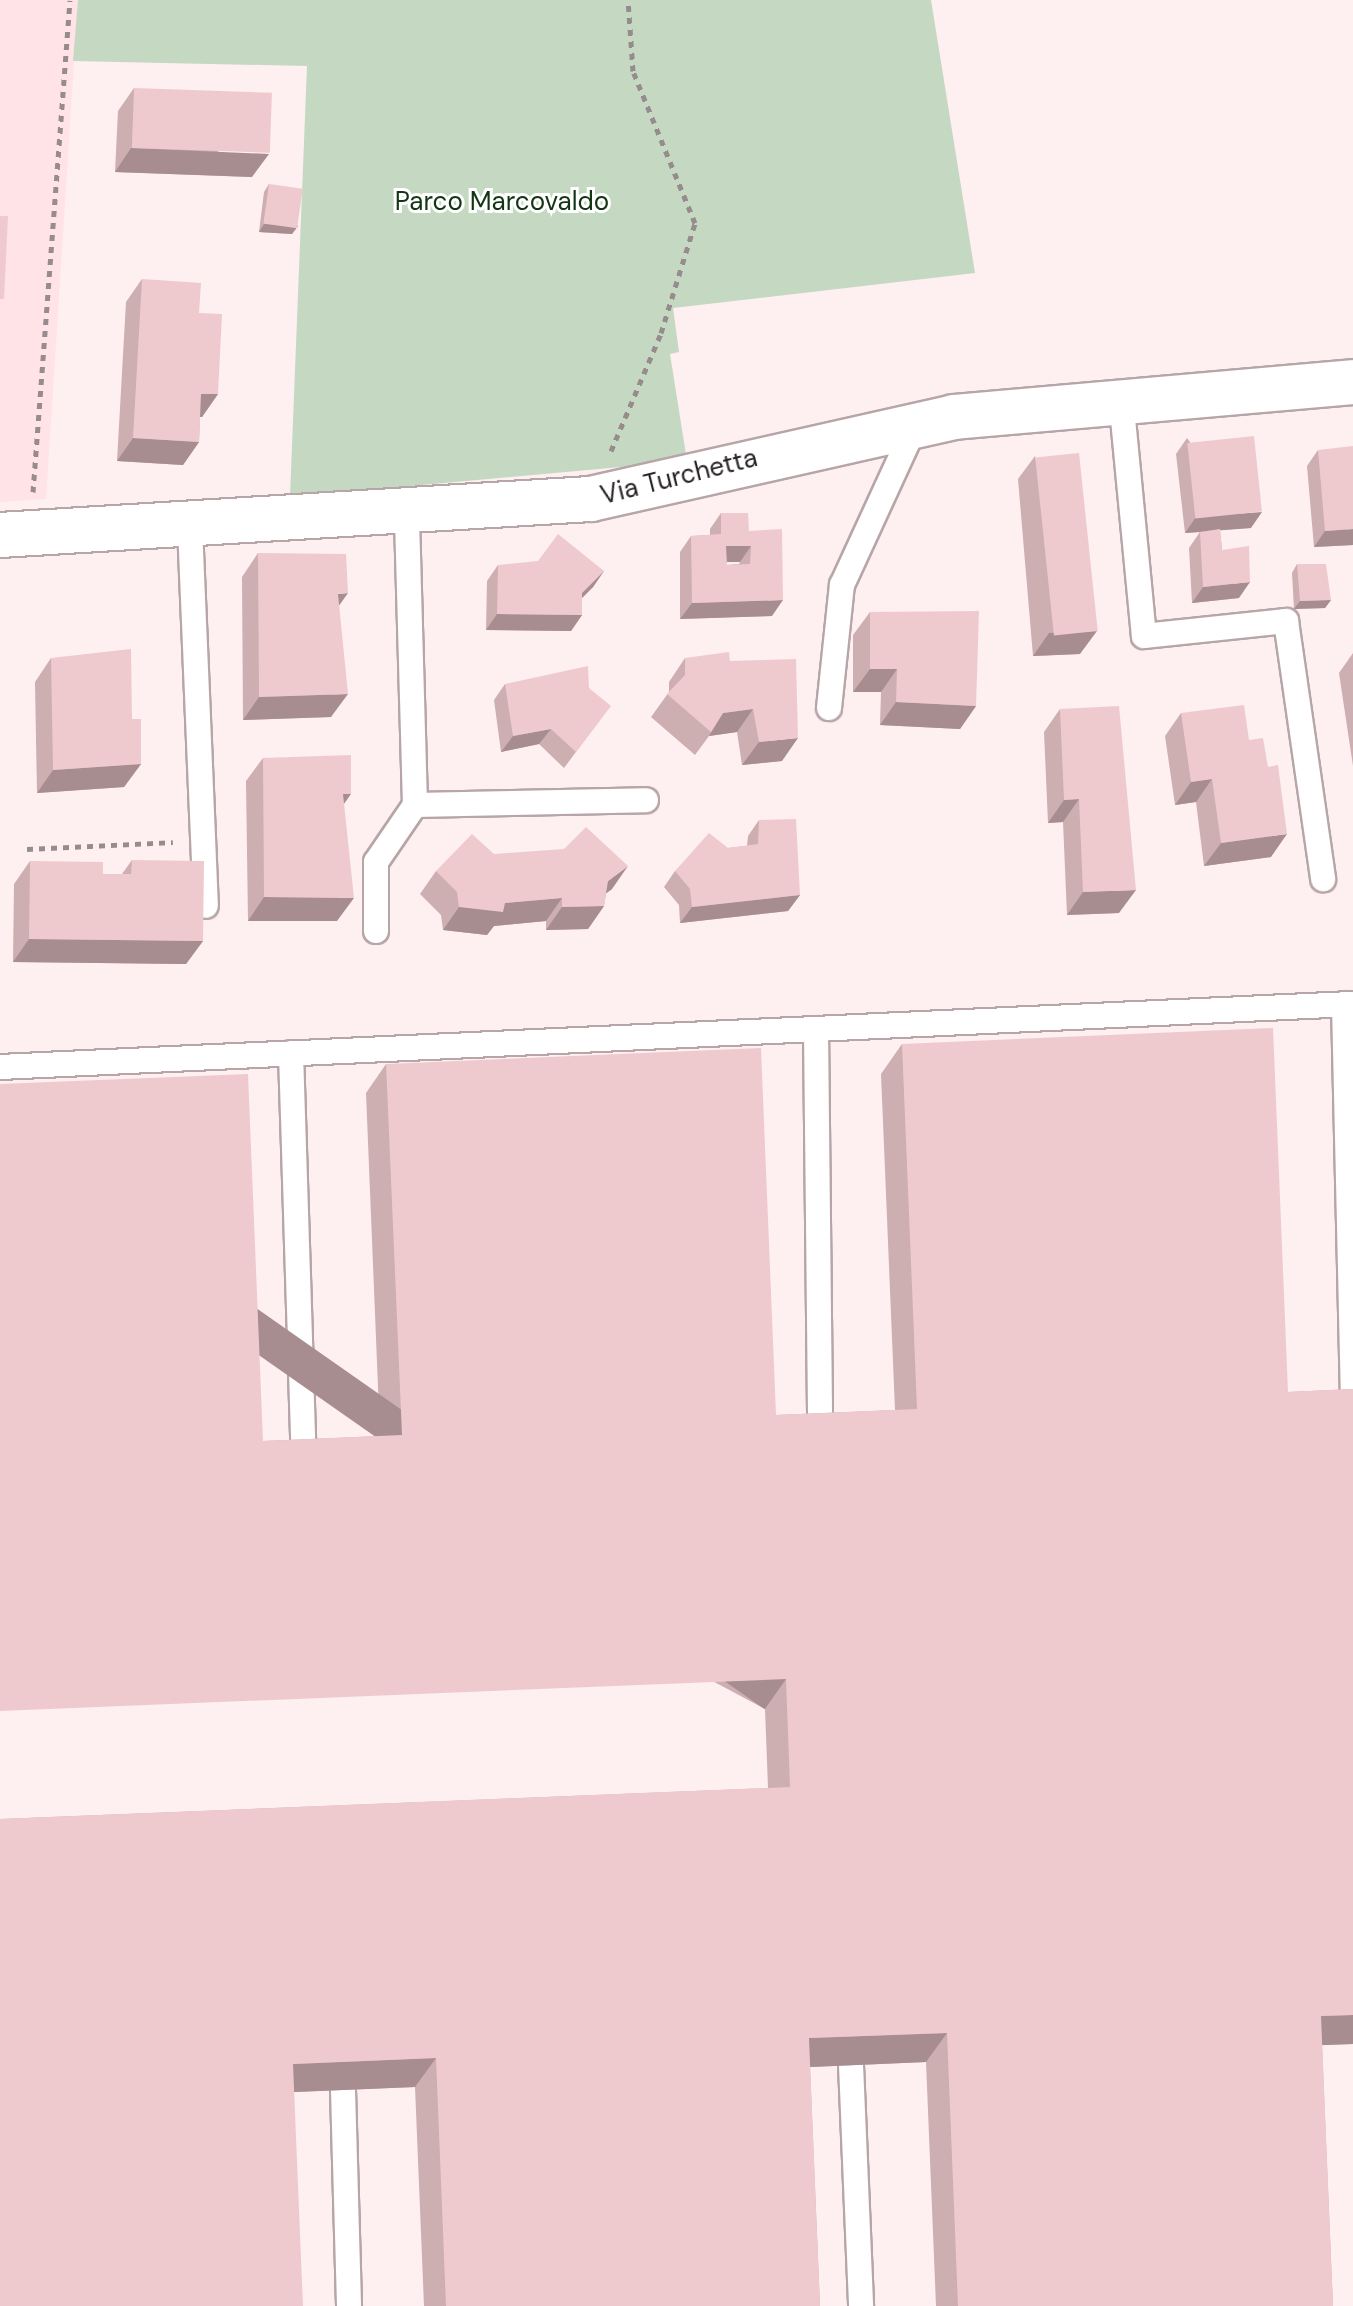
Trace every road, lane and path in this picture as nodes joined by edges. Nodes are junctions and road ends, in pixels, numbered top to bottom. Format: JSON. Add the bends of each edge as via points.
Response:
{"nodes":[{"id":1,"x":70,"y":0,"type":"edge"},
{"id":2,"x":628,"y":0,"type":"edge"},
{"id":3,"x":1353,"y":382,"type":"edge"},
{"id":4,"x":1121,"y":398,"type":"junction"},
{"id":5,"x":916,"y":424,"type":"junction"},
{"id":6,"x":591,"y":499,"type":"junction"},
{"id":7,"x":407,"y":514,"type":"junction"},
{"id":8,"x":190,"y":527,"type":"junction"},
{"id":9,"x":15,"y":534,"type":"edge"},
{"id":10,"x":829,"y":708,"type":"dead end"},
{"id":11,"x":646,"y":800,"type":"dead end"},
{"id":12,"x":415,"y":805,"type":"junction"},
{"id":13,"x":202,"y":816,"type":"junction"},
{"id":14,"x":27,"y":849,"type":"dead end"},
{"id":15,"x":1323,"y":879,"type":"dead end"},
{"id":16,"x":206,"y":906,"type":"edge"},
{"id":17,"x":376,"y":931,"type":"dead end"},
{"id":18,"x":1349,"y":1004,"type":"edge"},
{"id":19,"x":816,"y":1029,"type":"junction"},
{"id":20,"x":291,"y":1053,"type":"junction"},
{"id":21,"x":0,"y":1067,"type":"edge"},
{"id":22,"x":1353,"y":1409,"type":"edge"},
{"id":23,"x":820,"y":1442,"type":"edge"},
{"id":24,"x":304,"y":1468,"type":"edge"},
{"id":25,"x":851,"y":2065,"type":"edge"},
{"id":26,"x":343,"y":2090,"type":"edge"},
{"id":27,"x":349,"y":2306,"type":"edge"},
{"id":28,"x":861,"y":2306,"type":"edge"}],
"edges":[{"from":1,"to":9,"type":"path"},
{"from":2,"to":6,"type":"path","via":[[633,71],[695,223],[661,333]]},
{"from":3,"to":4,"type":"street","name":"Via Turchetta"},
{"from":4,"to":5,"type":"street","name":"Via Turchetta"},
{"from":4,"to":15,"type":"lane","via":[[1144,636],[1286,621]]},
{"from":5,"to":6,"type":"street","name":"Via Turchetta"},
{"from":5,"to":10,"type":"lane","via":[[842,585]]},
{"from":6,"to":7,"type":"street","name":"Via Turchetta"},
{"from":7,"to":8,"type":"street","name":"Via Turchetta"},
{"from":7,"to":12,"type":"lane"},
{"from":8,"to":9,"type":"street","name":"Via Turchetta"},
{"from":8,"to":13,"type":"lane"},
{"from":11,"to":12,"type":"lane"},
{"from":12,"to":17,"type":"lane","via":[[376,862]]},
{"from":13,"to":14,"type":"path","via":[[181,824],[173,843]]},
{"from":13,"to":16,"type":"lane"},
{"from":18,"to":19,"type":"lane"},
{"from":18,"to":22,"type":"lane"},
{"from":19,"to":20,"type":"lane"},
{"from":19,"to":23,"type":"lane"},
{"from":20,"to":21,"type":"lane"},
{"from":20,"to":24,"type":"lane"},
{"from":25,"to":28,"type":"lane"},
{"from":26,"to":27,"type":"lane"}]}
